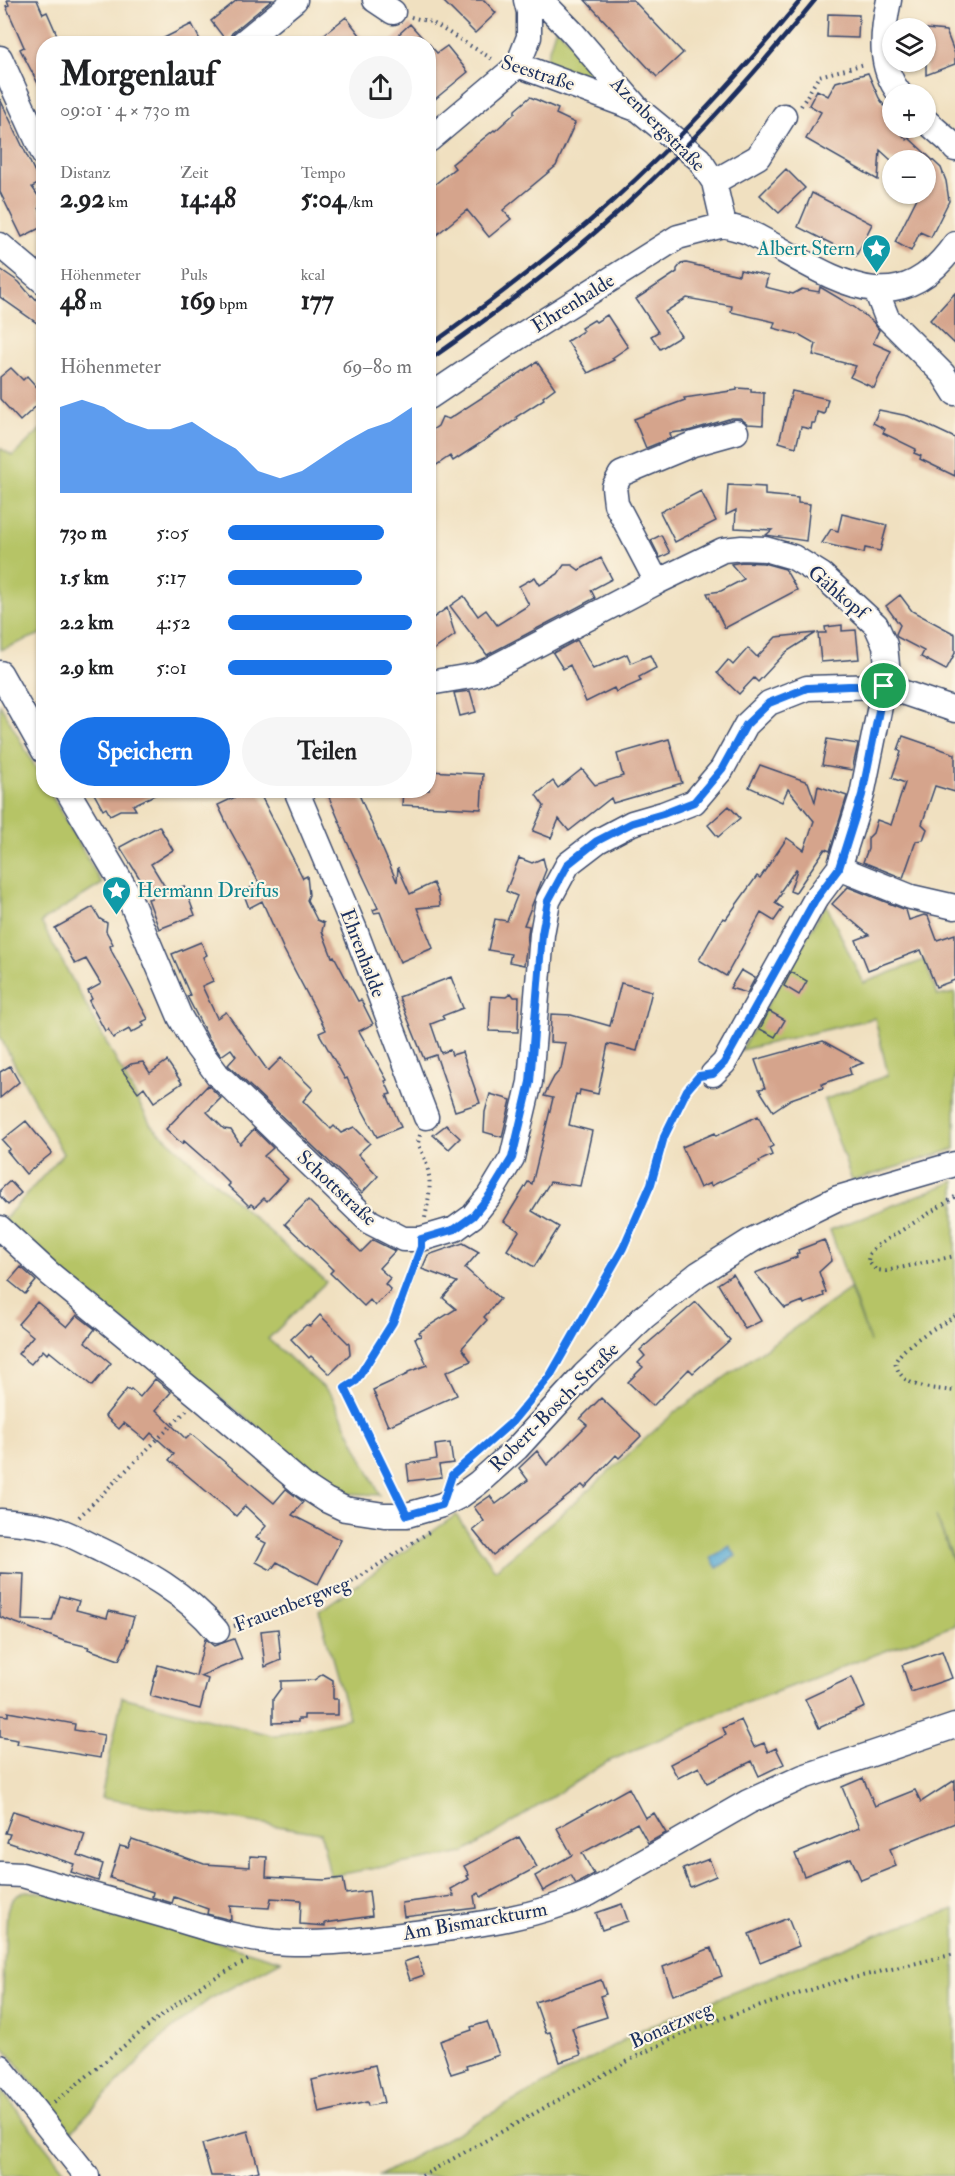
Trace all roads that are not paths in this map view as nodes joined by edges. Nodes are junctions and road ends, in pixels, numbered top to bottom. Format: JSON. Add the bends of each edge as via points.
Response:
{"nodes":[{"id":1,"x":295,"y":0,"type":"edge"},
{"id":2,"x":526,"y":0,"type":"edge"},
{"id":3,"x":541,"y":0,"type":"edge"},
{"id":4,"x":889,"y":0,"type":"edge"},
{"id":5,"x":251,"y":36,"type":"edge"},
{"id":6,"x":0,"y":58,"type":"edge"},
{"id":7,"x":518,"y":65,"type":"junction"},
{"id":8,"x":894,"y":84,"type":"edge"},
{"id":9,"x":639,"y":110,"type":"junction"},
{"id":10,"x":784,"y":116,"type":"road end"},
{"id":11,"x":936,"y":130,"type":"edge"},
{"id":12,"x":436,"y":134,"type":"edge"},
{"id":13,"x":36,"y":137,"type":"edge"},
{"id":14,"x":955,"y":149,"type":"edge"},
{"id":15,"x":714,"y":182,"type":"junction"},
{"id":16,"x":724,"y":225,"type":"junction"},
{"id":17,"x":955,"y":244,"type":"edge"},
{"id":18,"x":0,"y":245,"type":"edge"},
{"id":19,"x":36,"y":275,"type":"edge"},
{"id":20,"x":876,"y":290,"type":"junction"},
{"id":21,"x":436,"y":392,"type":"edge"},
{"id":22,"x":955,"y":393,"type":"edge"},
{"id":23,"x":736,"y":432,"type":"dead end"},
{"id":24,"x":657,"y":582,"type":"junction"},
{"id":25,"x":0,"y":673,"type":"edge"},
{"id":26,"x":436,"y":682,"type":"edge"},
{"id":27,"x":884,"y":686,"type":"junction"},
{"id":28,"x":955,"y":710,"type":"edge"},
{"id":29,"x":36,"y":737,"type":"edge"},
{"id":30,"x":72,"y":798,"type":"edge"},
{"id":31,"x":299,"y":798,"type":"edge"},
{"id":32,"x":839,"y":868,"type":"junction"},
{"id":33,"x":955,"y":907,"type":"edge"},
{"id":34,"x":713,"y":1074,"type":"road end"},
{"id":35,"x":426,"y":1117,"type":"road end"},
{"id":36,"x":955,"y":1164,"type":"edge"},
{"id":37,"x":0,"y":1228,"type":"edge"},
{"id":38,"x":0,"y":1521,"type":"edge"},
{"id":39,"x":217,"y":1631,"type":"road end"},
{"id":40,"x":955,"y":1726,"type":"edge"},
{"id":41,"x":0,"y":1874,"type":"edge"},
{"id":42,"x":0,"y":2067,"type":"edge"},
{"id":43,"x":87,"y":2176,"type":"edge"}],
"edges":[{"from":1,"to":5,"type":"street"},
{"from":2,"to":7,"type":"street","via":[[529,37]]},
{"from":3,"to":9,"type":"street","name":"Azenbergstraße"},
{"from":4,"to":8,"type":"street","via":[[883,59]]},
{"from":6,"to":13,"type":"street"},
{"from":7,"to":9,"type":"street","name":"Seestraße"},
{"from":7,"to":12,"type":"street"},
{"from":9,"to":15,"type":"street","name":"Azenbergstraße","via":[[699,159]]},
{"from":10,"to":15,"type":"street","via":[[758,158]]},
{"from":11,"to":14,"type":"street"},
{"from":15,"to":16,"type":"street","name":"Azenbergstraße"},
{"from":16,"to":20,"type":"street","via":[[748,232],[830,276]]},
{"from":16,"to":21,"type":"street","name":"Ehrenhalde","via":[[678,237]]},
{"from":17,"to":20,"type":"street","via":[[943,262],[920,279],[897,288]]},
{"from":18,"to":19,"type":"street"},
{"from":20,"to":22,"type":"street","via":[[887,318],[943,374]]},
{"from":23,"to":24,"type":"street","via":[[693,444],[621,474],[614,487],[616,504]]},
{"from":24,"to":26,"type":"street","name":"Gähkopf","via":[[491,669]]},
{"from":24,"to":27,"type":"street","name":"Gähkopf","via":[[723,550],[765,549],[793,557],[822,575],[876,625],[885,645]]},
{"from":25,"to":29,"type":"street"},
{"from":27,"to":28,"type":"street","name":"Schottstraße"},
{"from":27,"to":30,"type":"street","name":"Schottstraße","via":[[807,688],[769,703],[746,725],[722,769],[694,802],[632,823],[597,841],[568,864],[548,901],[530,1082],[512,1158],[473,1216],[455,1229],[421,1239],[403,1239],[370,1222],[217,1074],[180,1017],[126,890]]},
{"from":27,"to":32,"type":"street","name":"Gähkopf","via":[[862,795]]},
{"from":31,"to":35,"type":"street","name":"Ehrenhalde","via":[[355,930]]},
{"from":32,"to":33,"type":"street","via":[[910,897]]},
{"from":32,"to":34,"type":"street","name":"Gähkopf","via":[[815,900],[724,1063]]},
{"from":36,"to":37,"type":"street","name":"Robert-Bosch-Straße","via":[[838,1198],[752,1240],[698,1274],[636,1325],[478,1483],[442,1505],[407,1515],[345,1509],[303,1485]]},
{"from":38,"to":39,"type":"street","name":"Frauenbergweg","via":[[38,1524],[63,1532],[138,1568],[176,1592]]},
{"from":40,"to":41,"type":"street","name":"Am Bismarckturm","via":[[803,1777],[688,1835],[588,1894],[528,1915],[377,1938],[268,1942],[22,1875]]},
{"from":42,"to":43,"type":"street"}]}
